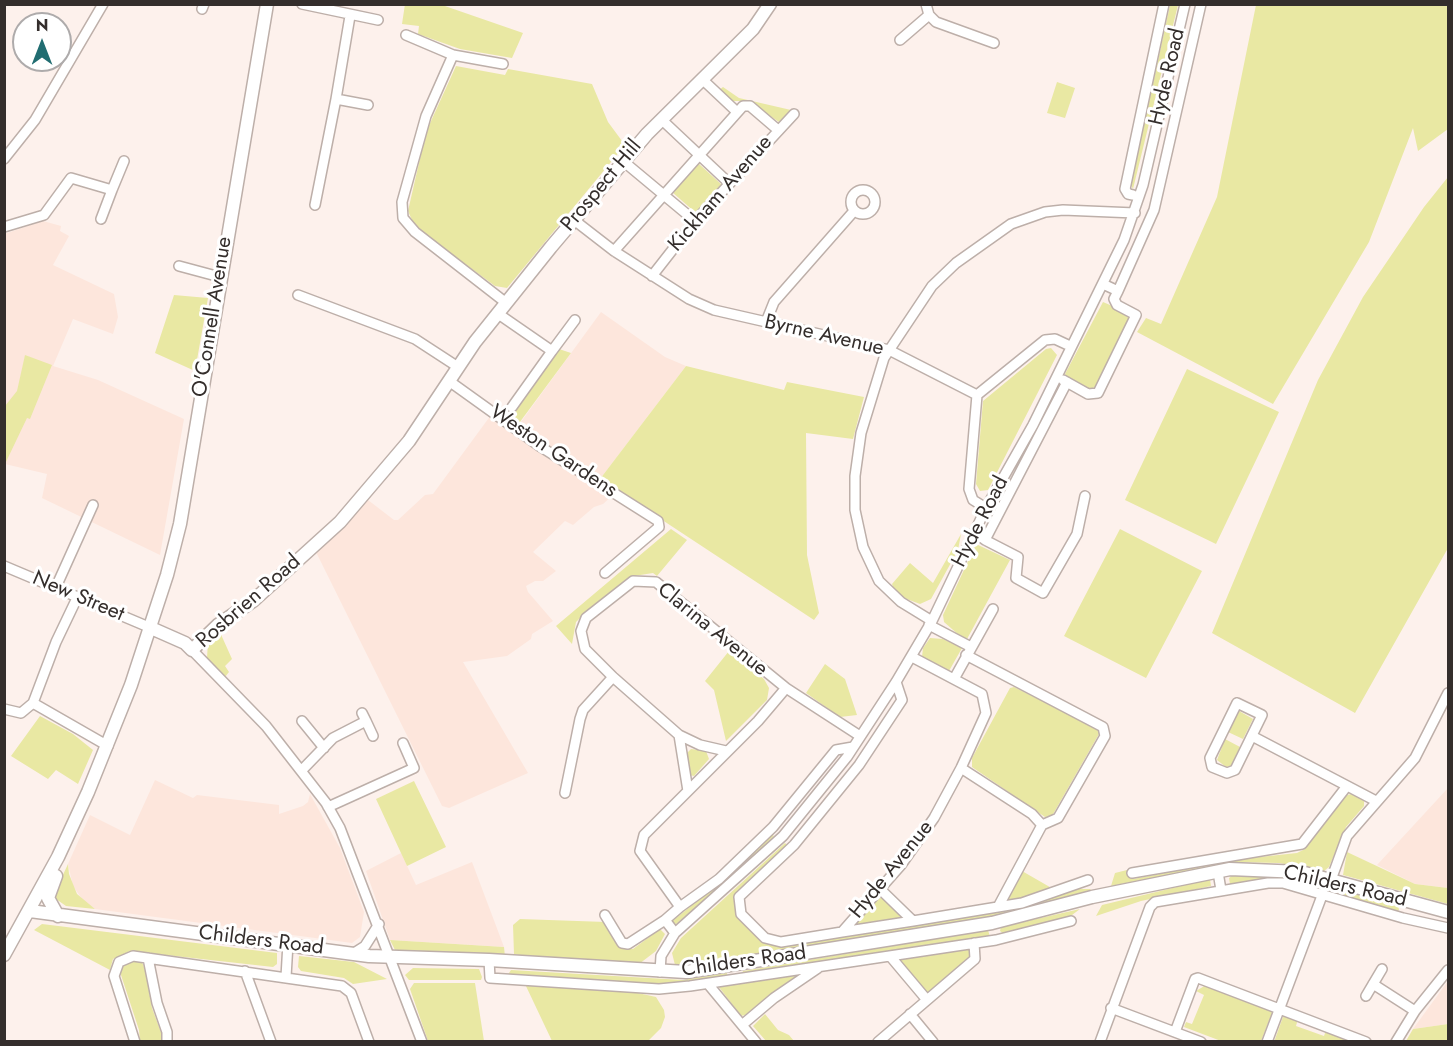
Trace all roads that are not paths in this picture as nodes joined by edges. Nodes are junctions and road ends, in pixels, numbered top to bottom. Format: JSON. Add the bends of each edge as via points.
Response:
{"nodes":[{"id":1,"x":103,"y":4,"type":"edge"},
{"id":2,"x":267,"y":4,"type":"edge"},
{"id":3,"x":302,"y":4,"type":"edge"},
{"id":4,"x":770,"y":4,"type":"edge"},
{"id":5,"x":926,"y":4,"type":"edge"},
{"id":6,"x":1164,"y":4,"type":"edge"},
{"id":7,"x":1185,"y":4,"type":"edge"},
{"id":8,"x":1201,"y":4,"type":"edge"},
{"id":9,"x":929,"y":15,"type":"junction"},
{"id":10,"x":350,"y":16,"type":"junction"},
{"id":11,"x":378,"y":20,"type":"dead end"},
{"id":12,"x":406,"y":34,"type":"dead end"},
{"id":13,"x":900,"y":40,"type":"dead end"},
{"id":14,"x":994,"y":43,"type":"dead end"},
{"id":15,"x":453,"y":55,"type":"junction"},
{"id":16,"x":503,"y":64,"type":"dead end"},
{"id":17,"x":702,"y":79,"type":"junction"},
{"id":18,"x":336,"y":99,"type":"junction"},
{"id":19,"x":368,"y":105,"type":"dead end"},
{"id":20,"x":737,"y":112,"type":"junction"},
{"id":21,"x":794,"y":114,"type":"dead end"},
{"id":22,"x":661,"y":119,"type":"junction"},
{"id":23,"x":778,"y":130,"type":"junction"},
{"id":24,"x":699,"y":156,"type":"junction"},
{"id":25,"x":4,"y":159,"type":"edge"},
{"id":26,"x":124,"y":161,"type":"dead end"},
{"id":27,"x":623,"y":161,"type":"junction"},
{"id":28,"x":729,"y":183,"type":"junction"},
{"id":29,"x":112,"y":189,"type":"junction"},
{"id":30,"x":664,"y":195,"type":"junction"},
{"id":31,"x":1134,"y":195,"type":"dead end"},
{"id":32,"x":315,"y":205,"type":"dead end"},
{"id":33,"x":854,"y":211,"type":"dead end"},
{"id":34,"x":1135,"y":213,"type":"junction"},
{"id":35,"x":101,"y":219,"type":"dead end"},
{"id":36,"x":574,"y":220,"type":"junction"},
{"id":37,"x":695,"y":220,"type":"junction"},
{"id":38,"x":4,"y":227,"type":"edge"},
{"id":39,"x":614,"y":251,"type":"junction"},
{"id":40,"x":179,"y":267,"type":"dead end"},
{"id":41,"x":652,"y":276,"type":"junction"},
{"id":42,"x":220,"y":277,"type":"junction"},
{"id":43,"x":1103,"y":284,"type":"junction"},
{"id":44,"x":1118,"y":291,"type":"junction"},
{"id":45,"x":298,"y":295,"type":"dead end"},
{"id":46,"x":505,"y":302,"type":"junction"},
{"id":47,"x":497,"y":313,"type":"junction"},
{"id":48,"x":575,"y":320,"type":"dead end"},
{"id":49,"x":766,"y":322,"type":"junction"},
{"id":50,"x":1070,"y":346,"type":"junction"},
{"id":51,"x":889,"y":350,"type":"junction"},
{"id":52,"x":552,"y":351,"type":"junction"},
{"id":53,"x":459,"y":366,"type":"junction"},
{"id":54,"x":1056,"y":375,"type":"junction"},
{"id":55,"x":449,"y":381,"type":"junction"},
{"id":56,"x":1067,"y":382,"type":"junction"},
{"id":57,"x":976,"y":395,"type":"junction"},
{"id":58,"x":512,"y":407,"type":"dead end"},
{"id":59,"x":1085,"y":496,"type":"dead end"},
{"id":60,"x":93,"y":505,"type":"dead end"},
{"id":61,"x":986,"y":508,"type":"junction"},
{"id":62,"x":973,"y":534,"type":"junction"},
{"id":63,"x":985,"y":540,"type":"junction"},
{"id":64,"x":4,"y":566,"type":"edge"},
{"id":65,"x":605,"y":573,"type":"dead end"},
{"id":66,"x":56,"y":587,"type":"junction"},
{"id":67,"x":77,"y":598,"type":"junction"},
{"id":68,"x":993,"y":609,"type":"dead end"},
{"id":69,"x":931,"y":623,"type":"junction"},
{"id":70,"x":151,"y":628,"type":"junction"},
{"id":71,"x":192,"y":650,"type":"junction"},
{"id":72,"x":969,"y":651,"type":"junction"},
{"id":73,"x":912,"y":657,"type":"junction"},
{"id":74,"x":613,"y":677,"type":"junction"},
{"id":75,"x":954,"y":679,"type":"junction"},
{"id":76,"x":896,"y":682,"type":"junction"},
{"id":77,"x":786,"y":688,"type":"junction"},
{"id":78,"x":1447,"y":699,"type":"edge"},
{"id":79,"x":33,"y":703,"type":"junction"},
{"id":80,"x":4,"y":709,"type":"edge"},
{"id":81,"x":874,"y":715,"type":"junction"},
{"id":82,"x":302,"y":721,"type":"dead end"},
{"id":83,"x":888,"y":725,"type":"junction"},
{"id":84,"x":679,"y":735,"type":"junction"},
{"id":85,"x":373,"y":736,"type":"dead end"},
{"id":86,"x":860,"y":736,"type":"junction"},
{"id":87,"x":1252,"y":736,"type":"junction"},
{"id":88,"x":403,"y":743,"type":"dead end"},
{"id":89,"x":108,"y":746,"type":"junction"},
{"id":90,"x":853,"y":747,"type":"junction"},
{"id":91,"x":324,"y":748,"type":"junction"},
{"id":92,"x":726,"y":751,"type":"junction"},
{"id":93,"x":846,"y":757,"type":"junction"},
{"id":94,"x":860,"y":765,"type":"junction"},
{"id":95,"x":961,"y":768,"type":"junction"},
{"id":96,"x":303,"y":770,"type":"junction"},
{"id":97,"x":1347,"y":786,"type":"junction"},
{"id":98,"x":687,"y":791,"type":"junction"},
{"id":99,"x":565,"y":793,"type":"dead end"},
{"id":100,"x":1376,"y":801,"type":"junction"},
{"id":101,"x":328,"y":807,"type":"junction"},
{"id":102,"x":1042,"y":825,"type":"junction"},
{"id":103,"x":773,"y":827,"type":"junction"},
{"id":104,"x":783,"y":836,"type":"junction"},
{"id":105,"x":794,"y":845,"type":"junction"},
{"id":106,"x":58,"y":857,"type":"junction"},
{"id":107,"x":1218,"y":872,"type":"junction"},
{"id":108,"x":1132,"y":873,"type":"dead end"},
{"id":109,"x":1088,"y":880,"type":"dead end"},
{"id":110,"x":1331,"y":880,"type":"junction"},
{"id":111,"x":880,"y":889,"type":"junction"},
{"id":112,"x":1221,"y":890,"type":"junction"},
{"id":113,"x":1323,"y":893,"type":"junction"},
{"id":114,"x":1406,"y":902,"type":"junction"},
{"id":115,"x":683,"y":904,"type":"junction"},
{"id":116,"x":998,"y":907,"type":"junction"},
{"id":117,"x":30,"y":911,"type":"junction"},
{"id":118,"x":1449,"y":912,"type":"edge"},
{"id":119,"x":698,"y":914,"type":"junction"},
{"id":120,"x":605,"y":915,"type":"dead end"},
{"id":121,"x":58,"y":916,"type":"junction"},
{"id":122,"x":1403,"y":918,"type":"junction"},
{"id":123,"x":665,"y":920,"type":"junction"},
{"id":124,"x":913,"y":921,"type":"junction"},
{"id":125,"x":1071,"y":921,"type":"dead end"},
{"id":126,"x":992,"y":923,"type":"junction"},
{"id":127,"x":378,"y":924,"type":"junction"},
{"id":128,"x":1449,"y":928,"type":"edge"},
{"id":129,"x":842,"y":932,"type":"junction"},
{"id":130,"x":675,"y":933,"type":"junction"},
{"id":131,"x":996,"y":940,"type":"junction"},
{"id":132,"x":288,"y":943,"type":"junction"},
{"id":133,"x":974,"y":943,"type":"junction"},
{"id":134,"x":6,"y":949,"type":"edge"},
{"id":135,"x":354,"y":954,"type":"junction"},
{"id":136,"x":890,"y":956,"type":"junction"},
{"id":137,"x":390,"y":957,"type":"junction"},
{"id":138,"x":148,"y":958,"type":"junction"},
{"id":139,"x":489,"y":960,"type":"junction"},
{"id":140,"x":734,"y":965,"type":"junction"},
{"id":141,"x":820,"y":966,"type":"junction"},
{"id":142,"x":1382,"y":969,"type":"dead end"},
{"id":143,"x":1449,"y":970,"type":"edge"},
{"id":144,"x":245,"y":971,"type":"junction"},
{"id":145,"x":660,"y":972,"type":"junction"},
{"id":146,"x":286,"y":977,"type":"junction"},
{"id":147,"x":736,"y":979,"type":"junction"},
{"id":148,"x":708,"y":984,"type":"junction"},
{"id":149,"x":1373,"y":984,"type":"junction"},
{"id":150,"x":1366,"y":996,"type":"dead end"},
{"id":151,"x":927,"y":1000,"type":"junction"},
{"id":152,"x":1111,"y":1008,"type":"junction"},
{"id":153,"x":1280,"y":1009,"type":"junction"},
{"id":154,"x":1415,"y":1011,"type":"junction"},
{"id":155,"x":910,"y":1014,"type":"junction"},
{"id":156,"x":742,"y":1025,"type":"junction"},
{"id":157,"x":1175,"y":1032,"type":"junction"},
{"id":158,"x":1187,"y":1039,"type":"edge"},
{"id":159,"x":135,"y":1041,"type":"edge"},
{"id":160,"x":167,"y":1041,"type":"edge"},
{"id":161,"x":271,"y":1041,"type":"edge"},
{"id":162,"x":369,"y":1041,"type":"edge"},
{"id":163,"x":422,"y":1041,"type":"edge"},
{"id":164,"x":756,"y":1041,"type":"edge"},
{"id":165,"x":878,"y":1041,"type":"edge"},
{"id":166,"x":933,"y":1041,"type":"edge"},
{"id":167,"x":1100,"y":1041,"type":"edge"},
{"id":168,"x":1201,"y":1041,"type":"edge"},
{"id":169,"x":1267,"y":1041,"type":"edge"},
{"id":170,"x":1366,"y":1041,"type":"edge"},
{"id":171,"x":1396,"y":1041,"type":"edge"}],
"edges":[{"from":1,"to":25,"type":"street","via":[[35,120]]},
{"from":2,"to":42,"type":"main road","name":"O'Connell Avenue"},
{"from":3,"to":10,"type":"street"},
{"from":4,"to":17,"type":"main road","name":"Prospect Hill","via":[[753,29]]},
{"from":5,"to":9,"type":"street"},
{"from":6,"to":31,"type":"street","via":[[1125,189]]},
{"from":7,"to":34,"type":"street","name":"Hyde Road"},
{"from":8,"to":44,"type":"street","via":[[1154,210]]},
{"from":9,"to":13,"type":"street"},
{"from":9,"to":14,"type":"street","via":[[936,22]]},
{"from":10,"to":11,"type":"street"},
{"from":10,"to":18,"type":"street"},
{"from":12,"to":15,"type":"street"},
{"from":15,"to":16,"type":"street"},
{"from":15,"to":46,"type":"street","via":[[426,116],[402,202],[403,218],[415,232]]},
{"from":17,"to":20,"type":"street"},
{"from":17,"to":22,"type":"main road","name":"Prospect Hill"},
{"from":18,"to":19,"type":"street"},
{"from":18,"to":32,"type":"street"},
{"from":20,"to":23,"type":"street","via":[[743,105],[750,106]]},
{"from":20,"to":24,"type":"street"},
{"from":21,"to":23,"type":"street","name":"Kickham Avenue"},
{"from":22,"to":24,"type":"street"},
{"from":22,"to":27,"type":"main road","name":"Prospect Hill"},
{"from":23,"to":28,"type":"street","name":"Kickham Avenue"},
{"from":24,"to":28,"type":"street"},
{"from":24,"to":30,"type":"street"},
{"from":26,"to":29,"type":"street"},
{"from":27,"to":30,"type":"street"},
{"from":27,"to":36,"type":"main road","name":"Prospect Hill"},
{"from":28,"to":37,"type":"street","name":"Kickham Avenue"},
{"from":29,"to":35,"type":"street"},
{"from":29,"to":38,"type":"street","via":[[71,178],[44,215]]},
{"from":30,"to":37,"type":"street"},
{"from":30,"to":39,"type":"street"},
{"from":33,"to":49,"type":"street","via":[[774,302]]},
{"from":34,"to":43,"type":"street","name":"Hyde Road"},
{"from":34,"to":51,"type":"street","via":[[1063,210],[1044,212],[1011,224],[943,274],[920,301]]},
{"from":36,"to":39,"type":"street","name":"Byrne Avenue"},
{"from":36,"to":46,"type":"main road","name":"Prospect Hill"},
{"from":37,"to":41,"type":"street","name":"Kickham Avenue"},
{"from":39,"to":41,"type":"street","name":"Byrne Avenue"},
{"from":40,"to":42,"type":"street"},
{"from":41,"to":49,"type":"street","name":"Byrne Avenue","via":[[714,310]]},
{"from":42,"to":70,"type":"main road","name":"O'Connell Avenue","via":[[180,524]]},
{"from":43,"to":44,"type":"street"},
{"from":43,"to":50,"type":"street","name":"Hyde Road"},
{"from":44,"to":56,"type":"street","via":[[1115,303],[1136,315],[1101,390],[1088,394]]},
{"from":45,"to":53,"type":"street","via":[[415,339]]},
{"from":46,"to":47,"type":"main road","name":"Prospect Hill"},
{"from":47,"to":52,"type":"street"},
{"from":47,"to":53,"type":"main road","name":"Prospect Hill"},
{"from":48,"to":52,"type":"street"},
{"from":49,"to":51,"type":"street","name":"Byrne Avenue"},
{"from":50,"to":54,"type":"street","name":"Hyde Road"},
{"from":50,"to":57,"type":"street","via":[[1055,339],[1045,340]]},
{"from":51,"to":57,"type":"street","name":"Byrne Avenue"},
{"from":51,"to":69,"type":"street","via":[[861,433],[855,510],[863,547],[879,581]]},
{"from":52,"to":58,"type":"street"},
{"from":53,"to":55,"type":"main road","name":"Prospect Hill"},
{"from":54,"to":56,"type":"street"},
{"from":54,"to":61,"type":"street","name":"Hyde Road"},
{"from":55,"to":65,"type":"street","name":"Weston Gardens","via":[[541,447],[658,521],[659,527]]},
{"from":55,"to":71,"type":"main road","name":"Rosbrien Road","via":[[390,465],[340,522]]},
{"from":56,"to":63,"type":"street"},
{"from":57,"to":61,"type":"street","via":[[969,489],[973,500]]},
{"from":59,"to":63,"type":"street","via":[[1077,534],[1043,593],[1016,578],[1018,557]]},
{"from":60,"to":66,"type":"street"},
{"from":61,"to":62,"type":"street","name":"Hyde Road"},
{"from":62,"to":63,"type":"street"},
{"from":62,"to":69,"type":"street","name":"Hyde Road"},
{"from":64,"to":66,"type":"street","name":"New Street"},
{"from":66,"to":67,"type":"street","name":"New Street"},
{"from":67,"to":70,"type":"street","name":"New Street"},
{"from":67,"to":79,"type":"street"},
{"from":68,"to":72,"type":"street"},
{"from":69,"to":72,"type":"street"},
{"from":69,"to":73,"type":"street","name":"Hyde Road"},
{"from":70,"to":71,"type":"main road"},
{"from":70,"to":89,"type":"main road","name":"O'Connell Avenue"},
{"from":71,"to":96,"type":"street","name":"Rosbrien Road"},
{"from":72,"to":75,"type":"street"},
{"from":72,"to":102,"type":"street","via":[[1102,727],[1105,736],[1058,818]]},
{"from":73,"to":75,"type":"street","name":"Hyde Avenue"},
{"from":73,"to":76,"type":"street","name":"Hyde Road"},
{"from":74,"to":77,"type":"street","name":"Clarina Avenue","via":[[585,649],[580,630],[585,618],[633,581],[648,580],[656,582]]},
{"from":74,"to":84,"type":"street","name":"Clarina Avenue"},
{"from":74,"to":99,"type":"street","via":[[583,710]]},
{"from":75,"to":95,"type":"street","name":"Hyde Avenue","via":[[982,694],[987,713]]},
{"from":76,"to":81,"type":"street","name":"Hyde Road"},
{"from":76,"to":83,"type":"street","name":"Hyde Avenue","via":[[902,700]]},
{"from":77,"to":86,"type":"street","name":"Clarina Avenue"},
{"from":77,"to":92,"type":"street","name":"Clarina Avenue"},
{"from":78,"to":100,"type":"street","via":[[1415,758]]},
{"from":79,"to":80,"type":"street","via":[[21,713]]},
{"from":79,"to":89,"type":"street"},
{"from":81,"to":83,"type":"street"},
{"from":81,"to":86,"type":"street","name":"Hyde Road"},
{"from":82,"to":91,"type":"street"},
{"from":83,"to":94,"type":"street","name":"Hyde Avenue"},
{"from":84,"to":92,"type":"street","name":"Clarina Avenue"},
{"from":84,"to":98,"type":"street"},
{"from":85,"to":91,"type":"street","via":[[364,717]]},
{"from":86,"to":90,"type":"street","name":"Hyde Road"},
{"from":87,"to":87,"type":"street","via":[[1262,715],[1237,703],[1210,763],[1232,773]]},
{"from":87,"to":97,"type":"street"},
{"from":88,"to":101,"type":"street","via":[[414,768]]},
{"from":89,"to":106,"type":"main road","name":"O'Connell Avenue"},
{"from":90,"to":93,"type":"street","name":"Hyde Road"},
{"from":90,"to":103,"type":"street","via":[[836,750]]},
{"from":91,"to":96,"type":"street"},
{"from":92,"to":98,"type":"street"},
{"from":93,"to":94,"type":"street"},
{"from":93,"to":104,"type":"street","name":"Hyde Road"},
{"from":94,"to":105,"type":"street","name":"Hyde Avenue"},
{"from":95,"to":102,"type":"street","via":[[1032,814]]},
{"from":95,"to":111,"type":"street","name":"Hyde Avenue","via":[[934,818]]},
{"from":96,"to":101,"type":"street","name":"Rosbrien Road"},
{"from":97,"to":100,"type":"street"},
{"from":97,"to":108,"type":"street","via":[[1302,844]]},
{"from":98,"to":115,"type":"street","via":[[640,844],[640,851]]},
{"from":100,"to":110,"type":"street","via":[[1347,836]]},
{"from":101,"to":127,"type":"street","name":"Rosbrien Road"},
{"from":102,"to":116,"type":"street"},
{"from":103,"to":104,"type":"street"},
{"from":103,"to":115,"type":"street","via":[[720,879]]},
{"from":104,"to":105,"type":"street"},
{"from":104,"to":119,"type":"street","name":"Hyde Road"},
{"from":105,"to":129,"type":"street","name":"Hyde Avenue","via":[[739,897],[741,914],[765,938],[781,942]]},
{"from":106,"to":117,"type":"main road"},
{"from":106,"to":121,"type":"main road","via":[[59,868],[48,898]]},
{"from":107,"to":110,"type":"main road","name":"Childers Road","via":[[1256,868],[1301,872]]},
{"from":107,"to":112,"type":"street"},
{"from":107,"to":126,"type":"main road","name":"Childers Road","via":[[1092,897]]},
{"from":109,"to":116,"type":"street","via":[[1022,903]]},
{"from":110,"to":114,"type":"main road","name":"Childers Road"},
{"from":111,"to":124,"type":"street"},
{"from":111,"to":129,"type":"street","name":"Hyde Avenue"},
{"from":112,"to":113,"type":"street","via":[[1276,883]]},
{"from":112,"to":152,"type":"street","via":[[1152,904]]},
{"from":113,"to":122,"type":"street"},
{"from":113,"to":153,"type":"street"},
{"from":114,"to":118,"type":"main road","name":"Childers Road"},
{"from":114,"to":122,"type":"street"},
{"from":115,"to":119,"type":"street"},
{"from":115,"to":123,"type":"street"},
{"from":116,"to":124,"type":"street"},
{"from":117,"to":121,"type":"main road","name":"Childers Road"},
{"from":117,"to":134,"type":"main road"},
{"from":119,"to":130,"type":"street","name":"Hyde Road"},
{"from":120,"to":123,"type":"street","via":[[622,943],[628,944]]},
{"from":121,"to":132,"type":"main road","name":"Childers Road"},
{"from":122,"to":128,"type":"street"},
{"from":123,"to":130,"type":"street"},
{"from":124,"to":129,"type":"street"},
{"from":125,"to":131,"type":"street"},
{"from":126,"to":131,"type":"street"},
{"from":126,"to":140,"type":"main road","name":"Childers Road"},
{"from":127,"to":135,"type":"street","via":[[366,946]]},
{"from":127,"to":137,"type":"street","name":"Rosbrien Road"},
{"from":130,"to":145,"type":"street","name":"Hyde Road","via":[[661,956]]},
{"from":131,"to":133,"type":"street"},
{"from":132,"to":135,"type":"main road","name":"Childers Road"},
{"from":132,"to":146,"type":"street"},
{"from":133,"to":136,"type":"street"},
{"from":133,"to":151,"type":"street","via":[[975,960]]},
{"from":135,"to":137,"type":"main road","name":"Childers Road"},
{"from":136,"to":141,"type":"street"},
{"from":136,"to":151,"type":"street"},
{"from":137,"to":139,"type":"main road","name":"Childers Road"},
{"from":137,"to":163,"type":"street","name":"Rosbrien Road"},
{"from":138,"to":144,"type":"street"},
{"from":138,"to":159,"type":"street","via":[[125,958],[119,962],[114,976]]},
{"from":138,"to":160,"type":"street"},
{"from":139,"to":145,"type":"main road","name":"Childers Road"},
{"from":139,"to":148,"type":"street","via":[[490,978],[659,989]]},
{"from":140,"to":145,"type":"main road","name":"Childers Road"},
{"from":140,"to":147,"type":"street"},
{"from":141,"to":147,"type":"street"},
{"from":141,"to":156,"type":"street"},
{"from":142,"to":149,"type":"street"},
{"from":143,"to":154,"type":"street"},
{"from":144,"to":146,"type":"street"},
{"from":144,"to":161,"type":"street"},
{"from":146,"to":162,"type":"street","via":[[327,982],[349,990]]},
{"from":147,"to":148,"type":"street"},
{"from":148,"to":156,"type":"street"},
{"from":149,"to":150,"type":"street"},
{"from":149,"to":154,"type":"street"},
{"from":151,"to":155,"type":"street"},
{"from":152,"to":157,"type":"street"},
{"from":152,"to":167,"type":"street"},
{"from":153,"to":157,"type":"street","via":[[1198,978]]},
{"from":153,"to":169,"type":"street"},
{"from":153,"to":170,"type":"street"},
{"from":154,"to":171,"type":"street"},
{"from":155,"to":165,"type":"street"},
{"from":155,"to":166,"type":"street"},
{"from":156,"to":164,"type":"street"},
{"from":157,"to":158,"type":"street"},
{"from":158,"to":168,"type":"street"}]}
